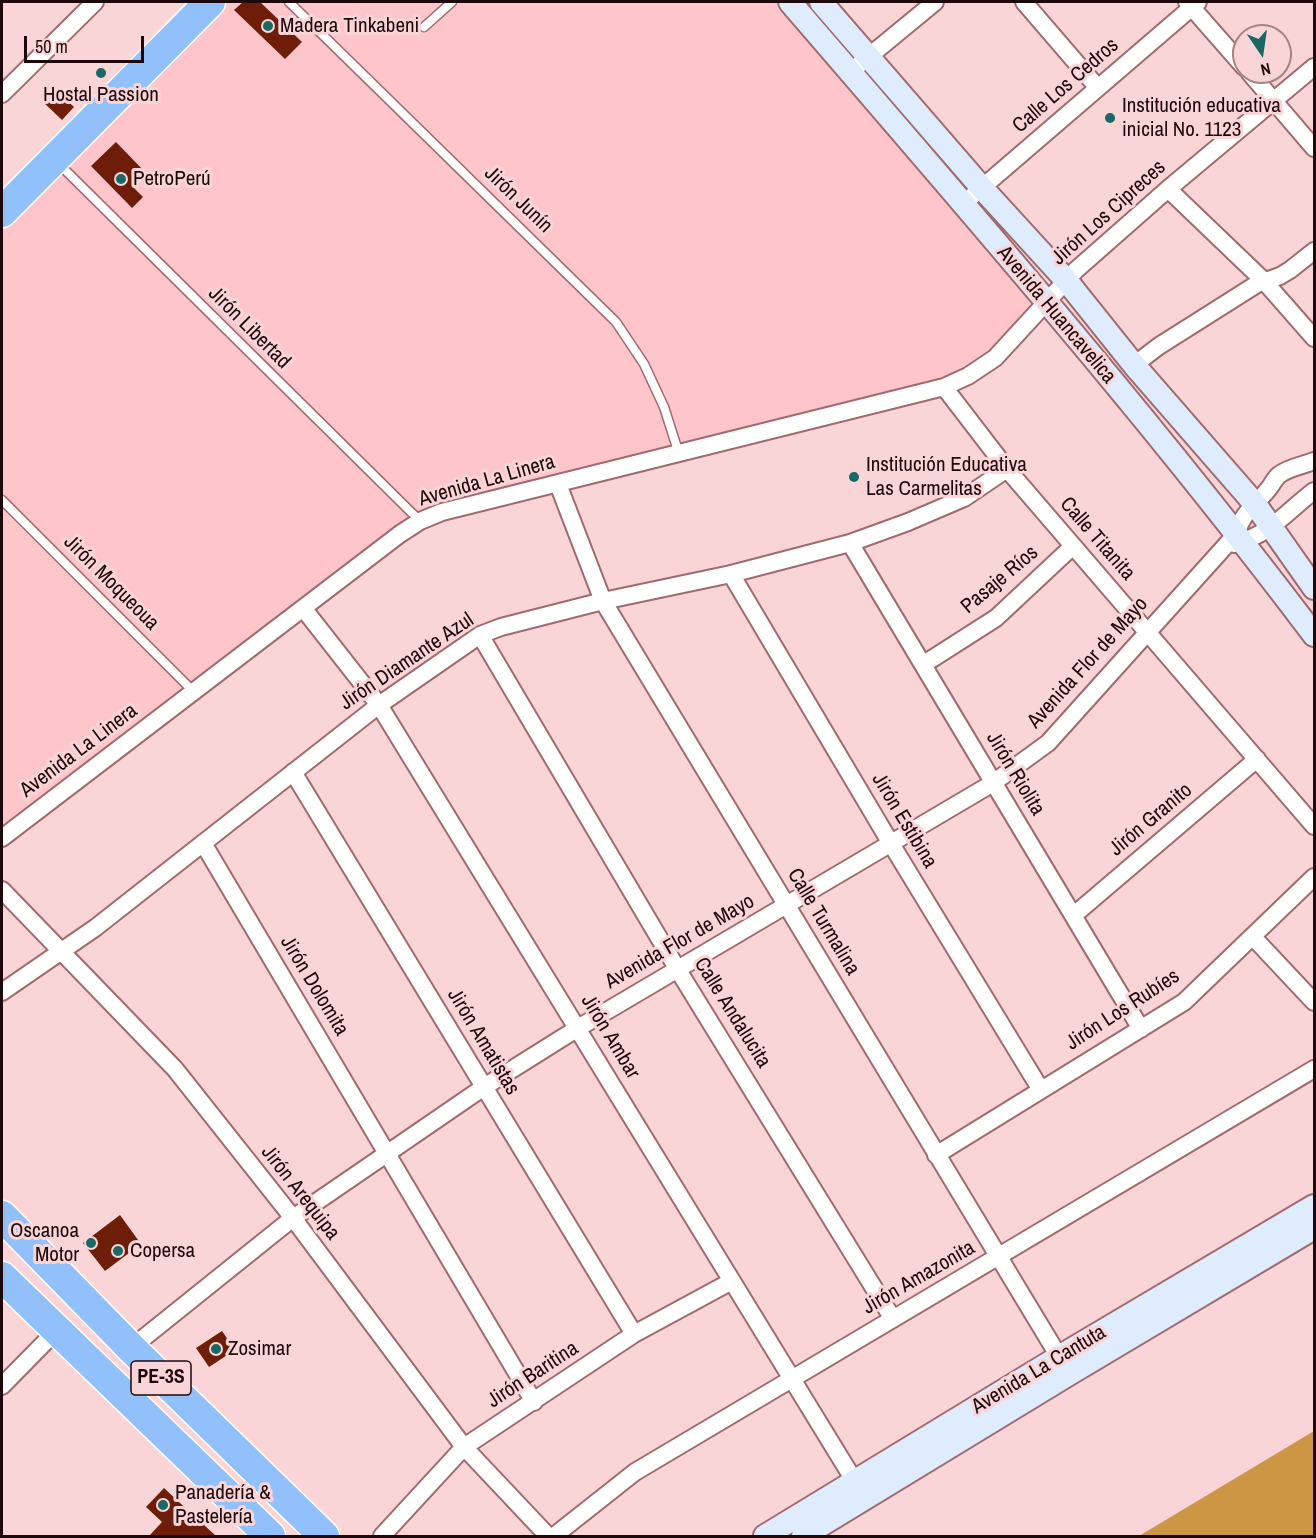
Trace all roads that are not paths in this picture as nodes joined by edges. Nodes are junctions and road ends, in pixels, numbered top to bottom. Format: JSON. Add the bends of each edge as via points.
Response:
{"nodes":[{"id":1,"x":94,"y":2,"type":"edge"},
{"id":2,"x":210,"y":2,"type":"edge"},
{"id":3,"x":289,"y":2,"type":"edge"},
{"id":4,"x":452,"y":2,"type":"edge"},
{"id":5,"x":790,"y":2,"type":"edge"},
{"id":6,"x":821,"y":2,"type":"edge"},
{"id":7,"x":935,"y":2,"type":"edge"},
{"id":8,"x":1024,"y":2,"type":"edge"},
{"id":9,"x":1192,"y":3,"type":"edge"},
{"id":10,"x":424,"y":27,"type":"dead end"},
{"id":11,"x":1232,"y":52,"type":"edge"},
{"id":12,"x":871,"y":57,"type":"junction"},
{"id":13,"x":1314,"y":67,"type":"edge"},
{"id":14,"x":850,"y":72,"type":"junction"},
{"id":15,"x":1259,"y":84,"type":"edge"},
{"id":16,"x":1098,"y":88,"type":"junction"},
{"id":17,"x":2,"y":94,"type":"edge"},
{"id":18,"x":1274,"y":101,"type":"junction"},
{"id":19,"x":1314,"y":148,"type":"edge"},
{"id":20,"x":53,"y":159,"type":"junction"},
{"id":21,"x":982,"y":188,"type":"junction"},
{"id":22,"x":1168,"y":189,"type":"junction"},
{"id":23,"x":963,"y":204,"type":"junction"},
{"id":24,"x":2,"y":212,"type":"edge"},
{"id":25,"x":1314,"y":251,"type":"edge"},
{"id":26,"x":1066,"y":280,"type":"junction"},
{"id":27,"x":1264,"y":281,"type":"junction"},
{"id":28,"x":1047,"y":303,"type":"junction"},
{"id":29,"x":1314,"y":338,"type":"edge"},
{"id":30,"x":1134,"y":365,"type":"junction"},
{"id":31,"x":944,"y":387,"type":"junction"},
{"id":32,"x":679,"y":454,"type":"junction"},
{"id":33,"x":1314,"y":461,"type":"edge"},
{"id":34,"x":1006,"y":469,"type":"junction"},
{"id":35,"x":558,"y":484,"type":"junction"},
{"id":36,"x":1314,"y":491,"type":"edge"},
{"id":37,"x":2,"y":500,"type":"edge"},
{"id":38,"x":1255,"y":504,"type":"junction"},
{"id":39,"x":420,"y":521,"type":"junction"},
{"id":40,"x":1272,"y":527,"type":"junction"},
{"id":41,"x":1235,"y":540,"type":"junction"},
{"id":42,"x":850,"y":543,"type":"junction"},
{"id":43,"x":1073,"y":546,"type":"junction"},
{"id":44,"x":731,"y":574,"type":"junction"},
{"id":45,"x":1314,"y":588,"type":"edge"},
{"id":46,"x":603,"y":601,"type":"junction"},
{"id":47,"x":303,"y":608,"type":"junction"},
{"id":48,"x":1147,"y":630,"type":"junction"},
{"id":49,"x":480,"y":635,"type":"junction"},
{"id":50,"x":1314,"y":635,"type":"edge"},
{"id":51,"x":924,"y":664,"type":"junction"},
{"id":52,"x":194,"y":692,"type":"junction"},
{"id":53,"x":379,"y":705,"type":"junction"},
{"id":54,"x":1257,"y":759,"type":"junction"},
{"id":55,"x":293,"y":772,"type":"junction"},
{"id":56,"x":993,"y":783,"type":"junction"},
{"id":57,"x":1314,"y":826,"type":"edge"},
{"id":58,"x":2,"y":838,"type":"edge"},
{"id":59,"x":890,"y":842,"type":"junction"},
{"id":60,"x":203,"y":843,"type":"junction"},
{"id":61,"x":1314,"y":877,"type":"edge"},
{"id":62,"x":2,"y":890,"type":"edge"},
{"id":63,"x":787,"y":905,"type":"junction"},
{"id":64,"x":1074,"y":915,"type":"junction"},
{"id":65,"x":1253,"y":937,"type":"junction"},
{"id":66,"x":62,"y":950,"type":"junction"},
{"id":67,"x":678,"y":970,"type":"junction"},
{"id":68,"x":2,"y":993,"type":"edge"},
{"id":69,"x":1314,"y":1002,"type":"edge"},
{"id":70,"x":579,"y":1028,"type":"junction"},
{"id":71,"x":1141,"y":1029,"type":"junction"},
{"id":72,"x":1314,"y":1069,"type":"edge"},
{"id":73,"x":484,"y":1087,"type":"junction"},
{"id":74,"x":1041,"y":1090,"type":"junction"},
{"id":75,"x":386,"y":1152,"type":"junction"},
{"id":76,"x":936,"y":1155,"type":"junction"},
{"id":77,"x":1314,"y":1206,"type":"edge"},
{"id":78,"x":2,"y":1216,"type":"edge"},
{"id":79,"x":293,"y":1218,"type":"junction"},
{"id":80,"x":1314,"y":1228,"type":"edge"},
{"id":81,"x":998,"y":1258,"type":"junction"},
{"id":82,"x":2,"y":1277,"type":"edge"},
{"id":83,"x":732,"y":1281,"type":"junction"},
{"id":84,"x":893,"y":1319,"type":"junction"},
{"id":85,"x":56,"y":1331,"type":"junction"},
{"id":86,"x":634,"y":1334,"type":"junction"},
{"id":87,"x":131,"y":1348,"type":"junction"},
{"id":88,"x":1064,"y":1365,"type":"junction"},
{"id":89,"x":791,"y":1379,"type":"junction"},
{"id":90,"x":2,"y":1386,"type":"edge"},
{"id":91,"x":534,"y":1402,"type":"junction"},
{"id":92,"x":464,"y":1448,"type":"junction"},
{"id":93,"x":860,"y":1490,"type":"junction"},
{"id":94,"x":270,"y":1536,"type":"edge"},
{"id":95,"x":324,"y":1536,"type":"edge"},
{"id":96,"x":382,"y":1536,"type":"edge"},
{"id":97,"x":548,"y":1536,"type":"edge"},
{"id":98,"x":555,"y":1536,"type":"edge"},
{"id":99,"x":765,"y":1536,"type":"edge"},
{"id":100,"x":803,"y":1536,"type":"edge"}],
"edges":[{"from":1,"to":17,"type":"street"},
{"from":2,"to":20,"type":"highway"},
{"from":3,"to":32,"type":"lane","name":"Jirón Junín","via":[[616,322],[645,364]]},
{"from":4,"to":10,"type":"lane"},
{"from":5,"to":14,"type":"main road","name":"Avenida Huancavelica"},
{"from":6,"to":12,"type":"main road","name":"Avenida Huancavelica"},
{"from":7,"to":12,"type":"street"},
{"from":8,"to":16,"type":"street"},
{"from":9,"to":11,"type":"street"},
{"from":9,"to":16,"type":"street","name":"Calle Los Cedros"},
{"from":12,"to":14,"type":"street"},
{"from":12,"to":21,"type":"main road","name":"Avenida Huancavelica"},
{"from":13,"to":18,"type":"street","name":"Jirón Los Cipreces"},
{"from":14,"to":23,"type":"main road","name":"Avenida Huancavelica"},
{"from":15,"to":18,"type":"street"},
{"from":16,"to":21,"type":"street","name":"Calle Los Cedros"},
{"from":18,"to":19,"type":"street"},
{"from":18,"to":22,"type":"street","name":"Jirón Los Cipreces"},
{"from":20,"to":24,"type":"highway"},
{"from":20,"to":39,"type":"lane","name":"Jirón Libertad"},
{"from":21,"to":23,"type":"street","name":"Calle Los Cedros"},
{"from":21,"to":26,"type":"main road","name":"Avenida Huancavelica"},
{"from":22,"to":26,"type":"street","name":"Jirón Los Cipreces"},
{"from":22,"to":27,"type":"street"},
{"from":23,"to":28,"type":"main road","name":"Avenida Huancavelica"},
{"from":25,"to":27,"type":"street","via":[[1280,276]]},
{"from":26,"to":28,"type":"street","name":"Jirón Los Cipreces"},
{"from":26,"to":30,"type":"main road","name":"Avenida Huancavelica"},
{"from":27,"to":29,"type":"street"},
{"from":27,"to":30,"type":"street"},
{"from":28,"to":31,"type":"street","name":"Avenida La Linera","via":[[994,358]]},
{"from":28,"to":41,"type":"main road","name":"Avenida Huancavelica"},
{"from":30,"to":38,"type":"main road","name":"Avenida Huancavelica"},
{"from":31,"to":32,"type":"street","name":"Avenida La Linera"},
{"from":31,"to":34,"type":"street","name":"Calle Titanita"},
{"from":32,"to":35,"type":"street","name":"Avenida La Linera"},
{"from":33,"to":38,"type":"street","name":"Avenida Flor de Mayo","via":[[1276,477]]},
{"from":34,"to":42,"type":"street","name":"Jirón Diamante Azul","via":[[964,498]]},
{"from":34,"to":43,"type":"street","name":"Calle Titanita"},
{"from":35,"to":39,"type":"street","name":"Avenida La Linera"},
{"from":35,"to":46,"type":"street","name":"Calle Turmalina"},
{"from":36,"to":40,"type":"street","name":"Avenida Flor de Mayo"},
{"from":37,"to":52,"type":"lane","name":"Jirón Moqueoua"},
{"from":38,"to":40,"type":"main road","name":"Avenida Huancavelica"},
{"from":38,"to":41,"type":"street","name":"Avenida Flor de Mayo","via":[[1238,525]]},
{"from":39,"to":47,"type":"street","name":"Avenida La Linera"},
{"from":40,"to":41,"type":"street","name":"Avenida Flor de Mayo"},
{"from":40,"to":45,"type":"main road","name":"Avenida Huancavelica"},
{"from":41,"to":48,"type":"street","name":"Avenida Flor de Mayo"},
{"from":41,"to":50,"type":"main road","name":"Avenida Huancavelica"},
{"from":42,"to":44,"type":"street","name":"Jirón Diamante Azul"},
{"from":42,"to":51,"type":"street","name":"Jirón Riolita"},
{"from":43,"to":48,"type":"street","name":"Calle Titanita"},
{"from":43,"to":51,"type":"street","name":"Pasaje Ríos","via":[[996,618]]},
{"from":44,"to":46,"type":"street","name":"Jirón Diamante Azul"},
{"from":44,"to":59,"type":"street","name":"Jirón Estibina"},
{"from":46,"to":49,"type":"street","name":"Jirón Diamante Azul"},
{"from":46,"to":63,"type":"street","name":"Calle Turmalina"},
{"from":47,"to":52,"type":"street","name":"Avenida La Linera"},
{"from":47,"to":53,"type":"street","name":"Jirón Ambar"},
{"from":48,"to":54,"type":"street","name":"Calle Titanita"},
{"from":48,"to":56,"type":"street","name":"Avenida Flor de Mayo","via":[[1048,743]]},
{"from":49,"to":53,"type":"street","name":"Jirón Diamante Azul"},
{"from":49,"to":67,"type":"street","name":"Calle Andalucita"},
{"from":51,"to":56,"type":"street","name":"Jirón Riolita"},
{"from":52,"to":58,"type":"street","name":"Avenida La Linera"},
{"from":53,"to":55,"type":"street","name":"Jirón Diamante Azul"},
{"from":53,"to":70,"type":"street","name":"Jirón Ambar"},
{"from":54,"to":57,"type":"street","name":"Calle Titanita"},
{"from":54,"to":64,"type":"street","name":"Jirón Granito"},
{"from":55,"to":60,"type":"street","name":"Jirón Diamante Azul"},
{"from":55,"to":73,"type":"street","name":"Jirón Amatistas"},
{"from":56,"to":59,"type":"street","name":"Avenida Flor de Mayo"},
{"from":56,"to":64,"type":"street","name":"Jirón Riolita"},
{"from":59,"to":63,"type":"street","name":"Avenida Flor de Mayo"},
{"from":59,"to":74,"type":"street","name":"Jirón Estibina"},
{"from":60,"to":66,"type":"street","name":"Jirón Diamante Azul"},
{"from":60,"to":75,"type":"street","name":"Jirón Dolomita"},
{"from":61,"to":65,"type":"street","name":"Jirón Los Rubíes"},
{"from":62,"to":66,"type":"street","name":"Jirón Arequipa"},
{"from":63,"to":67,"type":"street","name":"Avenida Flor de Mayo"},
{"from":63,"to":76,"type":"street","name":"Calle Turmalina"},
{"from":64,"to":71,"type":"street","name":"Jirón Riolita"},
{"from":65,"to":69,"type":"street"},
{"from":65,"to":71,"type":"street","name":"Jirón Los Rubíes","via":[[1184,1002]]},
{"from":66,"to":68,"type":"street","name":"Jirón Diamante Azul"},
{"from":66,"to":79,"type":"street","name":"Jirón Arequipa","via":[[175,1069]]},
{"from":67,"to":70,"type":"street","name":"Avenida Flor de Mayo"},
{"from":67,"to":84,"type":"street","name":"Calle Andalucita"},
{"from":70,"to":73,"type":"street","name":"Avenida Flor de Mayo"},
{"from":70,"to":83,"type":"street","name":"Jirón Ambar"},
{"from":71,"to":74,"type":"street","name":"Jirón Los Rubíes"},
{"from":72,"to":81,"type":"street","name":"Jirón Amazonita"},
{"from":73,"to":75,"type":"street","name":"Avenida Flor de Mayo"},
{"from":73,"to":86,"type":"street","name":"Jirón Amatistas"},
{"from":74,"to":76,"type":"street","name":"Jirón Los Rubíes"},
{"from":75,"to":79,"type":"street","name":"Avenida Flor de Mayo"},
{"from":75,"to":91,"type":"street","name":"Jirón Dolomita"},
{"from":76,"to":81,"type":"street","name":"Calle Turmalina"},
{"from":77,"to":88,"type":"main road","name":"Avenida La Cantuta"},
{"from":78,"to":87,"type":"highway","number":"PE-3S"},
{"from":79,"to":87,"type":"street","name":"Avenida Flor de Mayo"},
{"from":79,"to":92,"type":"street","name":"Jirón Arequipa"},
{"from":80,"to":88,"type":"main road","name":"Avenida La Cantuta"},
{"from":81,"to":84,"type":"street","name":"Jirón Amazonita"},
{"from":81,"to":88,"type":"street","name":"Calle Turmalina"},
{"from":82,"to":85,"type":"highway","number":"PE-3S"},
{"from":83,"to":86,"type":"street","name":"Jirón Baritina"},
{"from":83,"to":89,"type":"street","name":"Jirón Ambar"},
{"from":84,"to":89,"type":"street","name":"Jirón Amazonita"},
{"from":85,"to":90,"type":"street"},
{"from":85,"to":94,"type":"highway","number":"PE-3S"},
{"from":86,"to":91,"type":"street","name":"Jirón Baritina"},
{"from":87,"to":95,"type":"highway","number":"PE-3S"},
{"from":88,"to":93,"type":"main road","name":"Avenida La Cantuta"},
{"from":89,"to":93,"type":"street","name":"Jirón Ambar"},
{"from":89,"to":98,"type":"street","name":"Jirón Amazonita","via":[[635,1472]]},
{"from":91,"to":92,"type":"street","name":"Jirón Baritina"},
{"from":92,"to":96,"type":"street","name":"Jirón Baritina"},
{"from":92,"to":97,"type":"street","name":"Jirón Arequipa"},
{"from":93,"to":99,"type":"main road","name":"Avenida La Cantuta"},
{"from":93,"to":100,"type":"main road","name":"Avenida La Cantuta"}]}
